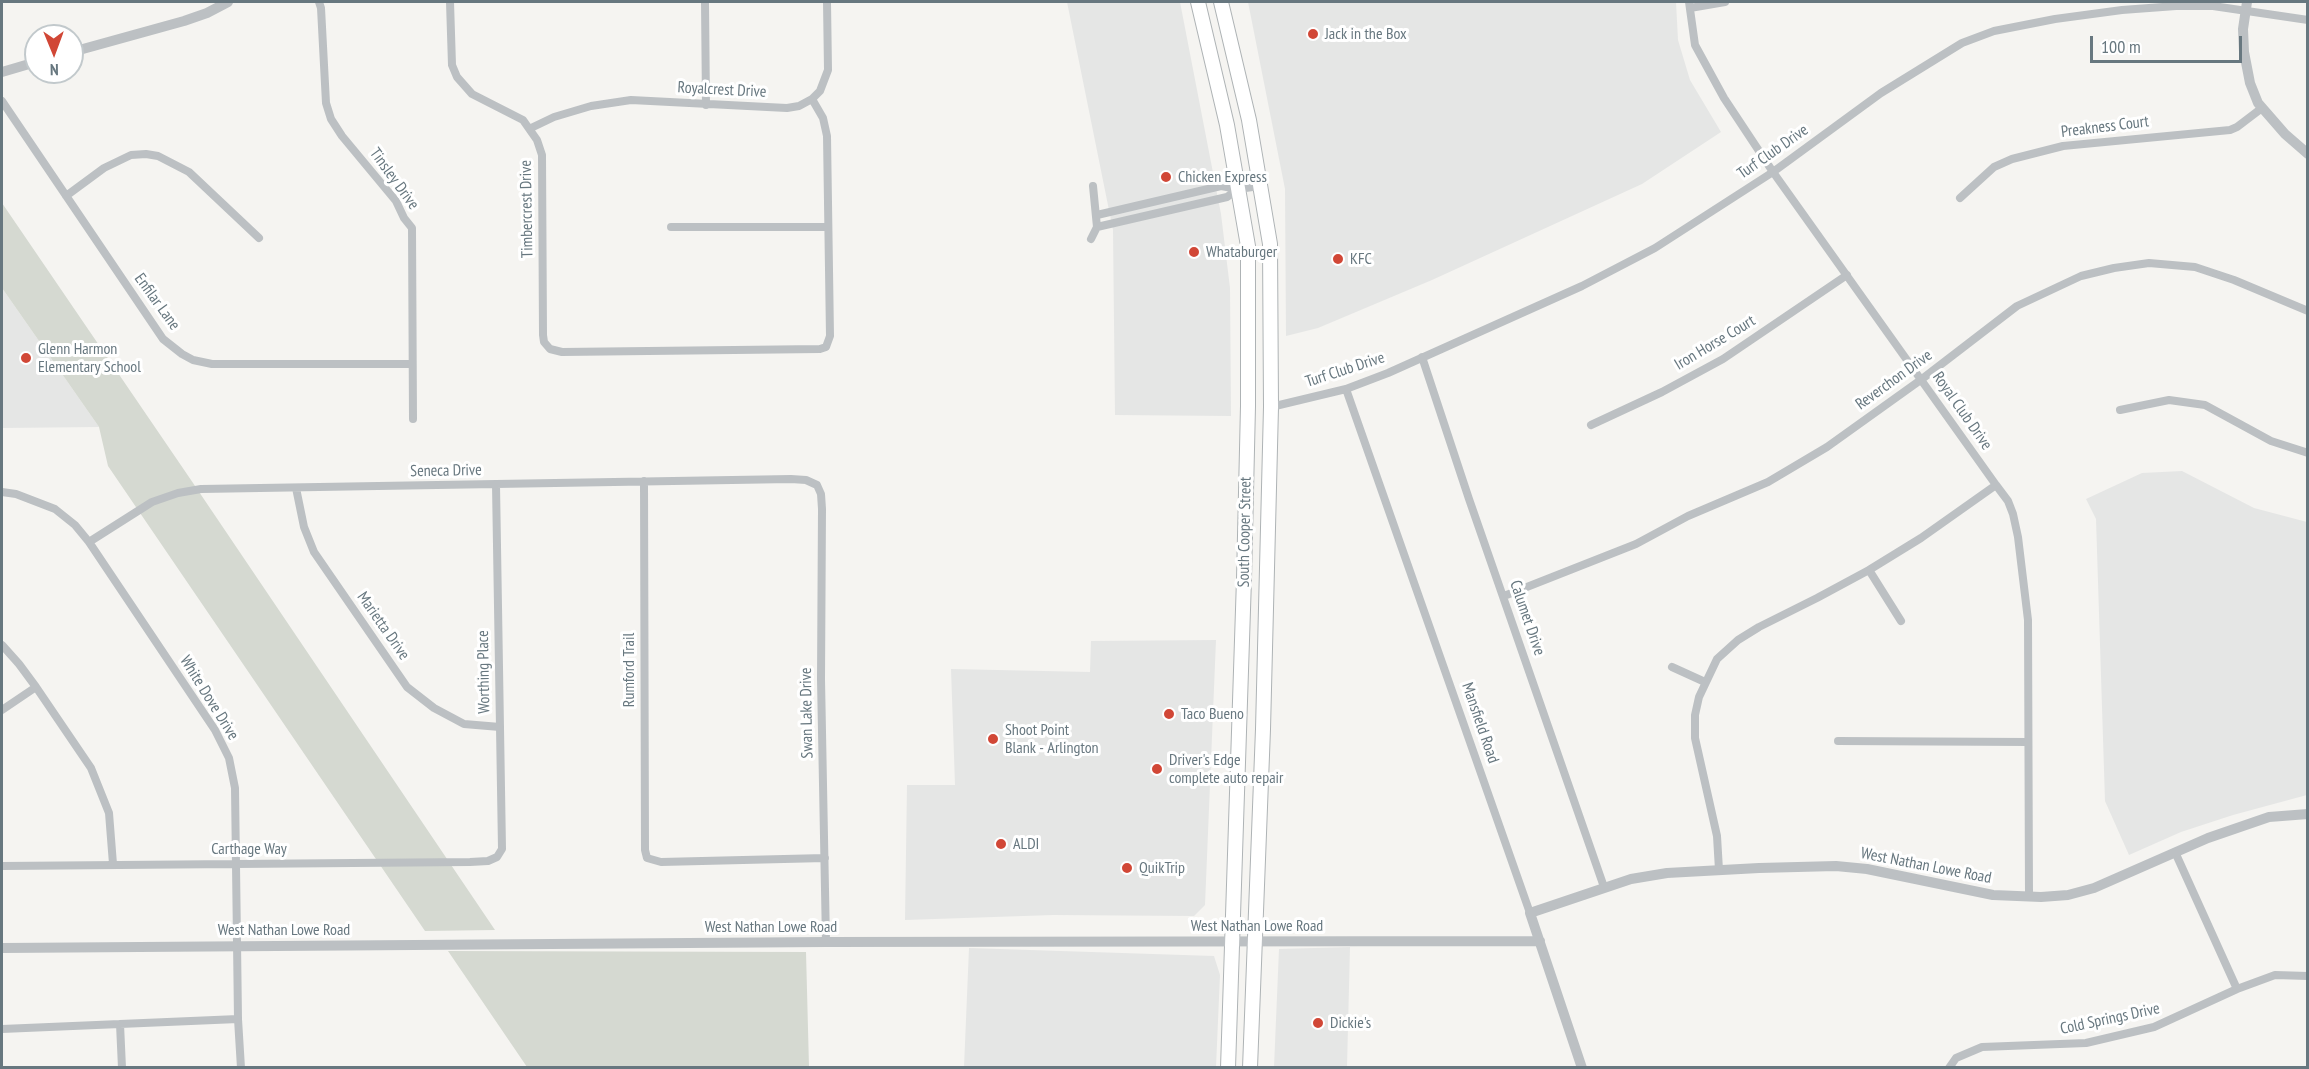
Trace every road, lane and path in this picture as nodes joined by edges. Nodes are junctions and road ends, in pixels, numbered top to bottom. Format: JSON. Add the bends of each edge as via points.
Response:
{"nodes":[{"id":1,"x":228,"y":2,"type":"edge"},
{"id":2,"x":318,"y":2,"type":"edge"},
{"id":3,"x":450,"y":2,"type":"edge"},
{"id":4,"x":705,"y":2,"type":"edge"},
{"id":5,"x":827,"y":2,"type":"edge"},
{"id":6,"x":1198,"y":2,"type":"edge"},
{"id":7,"x":1221,"y":2,"type":"edge"},
{"id":8,"x":1725,"y":2,"type":"edge"},
{"id":9,"x":1690,"y":5,"type":"edge"},
{"id":10,"x":2246,"y":6,"type":"edge"},
{"id":11,"x":2307,"y":20,"type":"edge"},
{"id":12,"x":84,"y":49,"type":"edge"},
{"id":13,"x":24,"y":66,"type":"edge"},
{"id":14,"x":2,"y":72,"type":"edge"},
{"id":15,"x":812,"y":99,"type":"junction"},
{"id":16,"x":2,"y":101,"type":"edge"},
{"id":17,"x":706,"y":105,"type":"junction"},
{"id":18,"x":2262,"y":108,"type":"junction"},
{"id":19,"x":531,"y":128,"type":"junction"},
{"id":20,"x":2307,"y":154,"type":"edge"},
{"id":21,"x":1773,"y":172,"type":"junction"},
{"id":22,"x":1093,"y":186,"type":"dead end"},
{"id":23,"x":1260,"y":186,"type":"junction"},
{"id":24,"x":1238,"y":189,"type":"junction"},
{"id":25,"x":66,"y":196,"type":"junction"},
{"id":26,"x":1960,"y":198,"type":"dead end"},
{"id":27,"x":1097,"y":214,"type":"junction"},
{"id":28,"x":671,"y":227,"type":"dead end"},
{"id":29,"x":828,"y":227,"type":"junction"},
{"id":30,"x":1097,"y":227,"type":"junction"},
{"id":31,"x":260,"y":238,"type":"dead end"},
{"id":32,"x":1091,"y":239,"type":"dead end"},
{"id":33,"x":1847,"y":275,"type":"junction"},
{"id":34,"x":2307,"y":311,"type":"edge"},
{"id":35,"x":1422,"y":357,"type":"junction"},
{"id":36,"x":412,"y":364,"type":"junction"},
{"id":37,"x":1922,"y":379,"type":"junction"},
{"id":38,"x":1346,"y":389,"type":"junction"},
{"id":39,"x":1270,"y":407,"type":"junction"},
{"id":40,"x":2120,"y":410,"type":"dead end"},
{"id":41,"x":413,"y":419,"type":"dead end"},
{"id":42,"x":1591,"y":425,"type":"dead end"},
{"id":43,"x":2307,"y":453,"type":"edge"},
{"id":44,"x":644,"y":481,"type":"junction"},
{"id":45,"x":496,"y":485,"type":"junction"},
{"id":46,"x":817,"y":485,"type":"joint"},
{"id":47,"x":1996,"y":485,"type":"junction"},
{"id":48,"x":296,"y":488,"type":"junction"},
{"id":49,"x":2,"y":492,"type":"edge"},
{"id":50,"x":89,"y":542,"type":"junction"},
{"id":51,"x":1869,"y":570,"type":"junction"},
{"id":52,"x":1504,"y":596,"type":"junction"},
{"id":53,"x":1901,"y":621,"type":"dead end"},
{"id":54,"x":2,"y":645,"type":"edge"},
{"id":55,"x":1242,"y":652,"type":"junction"},
{"id":56,"x":1264,"y":652,"type":"junction"},
{"id":57,"x":1672,"y":667,"type":"dead end"},
{"id":58,"x":1705,"y":682,"type":"junction"},
{"id":59,"x":36,"y":687,"type":"junction"},
{"id":60,"x":2,"y":710,"type":"edge"},
{"id":61,"x":500,"y":727,"type":"junction"},
{"id":62,"x":1838,"y":741,"type":"dead end"},
{"id":63,"x":2028,"y":742,"type":"junction"},
{"id":64,"x":2307,"y":814,"type":"edge"},
{"id":65,"x":2175,"y":852,"type":"junction"},
{"id":66,"x":497,"y":857,"type":"joint"},
{"id":67,"x":825,"y":858,"type":"junction"},
{"id":68,"x":113,"y":864,"type":"junction"},
{"id":69,"x":237,"y":864,"type":"junction"},
{"id":70,"x":2,"y":866,"type":"edge"},
{"id":71,"x":1719,"y":870,"type":"junction"},
{"id":72,"x":1604,"y":887,"type":"junction"},
{"id":73,"x":2029,"y":897,"type":"junction"},
{"id":74,"x":1530,"y":913,"type":"junction"},
{"id":75,"x":1540,"y":940,"type":"junction"},
{"id":76,"x":1232,"y":941,"type":"junction"},
{"id":77,"x":1254,"y":941,"type":"junction"},
{"id":78,"x":826,"y":942,"type":"junction"},
{"id":79,"x":239,"y":945,"type":"junction"},
{"id":80,"x":2,"y":948,"type":"edge"},
{"id":81,"x":2307,"y":976,"type":"edge"},
{"id":82,"x":2237,"y":989,"type":"junction"},
{"id":83,"x":238,"y":1020,"type":"junction"},
{"id":84,"x":120,"y":1024,"type":"junction"},
{"id":85,"x":2,"y":1029,"type":"edge"},
{"id":86,"x":1950,"y":1066,"type":"edge"},
{"id":87,"x":122,"y":1068,"type":"edge"},
{"id":88,"x":241,"y":1068,"type":"edge"},
{"id":89,"x":1228,"y":1068,"type":"edge"},
{"id":90,"x":1250,"y":1068,"type":"edge"},
{"id":91,"x":1582,"y":1068,"type":"edge"}],
"edges":[{"from":1,"to":12,"type":"street","via":[[184,21]]},
{"from":2,"to":36,"type":"street","name":"Tinsley Drive","via":[[326,103],[331,119],[396,201],[412,228]]},
{"from":3,"to":19,"type":"street","via":[[450,48],[457,77],[472,94],[512,113]]},
{"from":4,"to":17,"type":"street"},
{"from":5,"to":15,"type":"street","via":[[828,70],[820,91]]},
{"from":6,"to":24,"type":"main road","name":"South Cooper Street"},
{"from":7,"to":23,"type":"main road","name":"South Cooper Street"},
{"from":8,"to":9,"type":"street"},
{"from":9,"to":21,"type":"street","name":"Royal Club Drive","via":[[1695,45],[1724,98]]},
{"from":10,"to":11,"type":"street","name":"Turf Club Drive"},
{"from":10,"to":18,"type":"street","via":[[2244,52],[2250,83]]},
{"from":10,"to":21,"type":"street","name":"Turf Club Drive","via":[[2122,10],[2055,19],[1962,43],[1881,93]]},
{"from":13,"to":14,"type":"street"},
{"from":15,"to":17,"type":"street","name":"Royalcrest Drive","via":[[787,108]]},
{"from":15,"to":29,"type":"street","via":[[823,118],[827,136]]},
{"from":16,"to":25,"type":"street","name":"Enfilar Lane"},
{"from":17,"to":19,"type":"street","name":"Royalcrest Drive","via":[[631,100],[602,103]]},
{"from":18,"to":20,"type":"street"},
{"from":18,"to":26,"type":"street","name":"Preakness Court","via":[[2230,130],[2063,147],[2012,159],[1994,167]]},
{"from":19,"to":29,"type":"street","name":"Timbercrest Drive","via":[[542,155],[543,335],[550,350],[826,347],[830,336]]},
{"from":21,"to":33,"type":"street","name":"Royal Club Drive"},
{"from":21,"to":35,"type":"street","name":"Turf Club Drive","via":[[1655,248],[1582,286]]},
{"from":22,"to":27,"type":"street"},
{"from":23,"to":24,"type":"street"},
{"from":23,"to":39,"type":"main road","name":"South Cooper Street","via":[[1270,244]]},
{"from":24,"to":27,"type":"street","via":[[1221,186]]},
{"from":24,"to":30,"type":"street","via":[[1225,198]]},
{"from":24,"to":55,"type":"main road","name":"South Cooper Street","via":[[1248,246],[1249,304]]},
{"from":25,"to":31,"type":"street","via":[[104,168],[131,155],[158,156],[189,172]]},
{"from":25,"to":36,"type":"street","name":"Enfilar Lane","via":[[163,339],[193,360],[244,365]]},
{"from":27,"to":30,"type":"street"},
{"from":28,"to":29,"type":"street"},
{"from":30,"to":32,"type":"street"},
{"from":33,"to":37,"type":"street","name":"Royal Club Drive"},
{"from":33,"to":42,"type":"street","name":"Iron Horse Court","via":[[1723,359]]},
{"from":34,"to":37,"type":"street","name":"Reverchon Drive","via":[[2195,267],[2149,263],[2114,268],[2081,276],[2017,306]]},
{"from":35,"to":38,"type":"street","name":"Turf Club Drive"},
{"from":35,"to":52,"type":"street","name":"Calumet Drive"},
{"from":36,"to":41,"type":"street","name":"Tinsley Drive"},
{"from":37,"to":47,"type":"street","name":"Royal Club Drive"},
{"from":37,"to":52,"type":"street","name":"Reverchon Drive","via":[[1827,447],[1768,482],[1688,516],[1636,544]]},
{"from":38,"to":39,"type":"street","name":"Turf Club Drive"},
{"from":38,"to":74,"type":"street","name":"Mansfield Road"},
{"from":39,"to":56,"type":"main road","name":"South Cooper Street"},
{"from":40,"to":43,"type":"street","via":[[2169,400],[2205,405],[2271,441]]},
{"from":44,"to":45,"type":"street","name":"Seneca Drive"},
{"from":44,"to":46,"type":"street","name":"Seneca Drive","via":[[791,479]]},
{"from":44,"to":67,"type":"street","name":"Rumford Trail","via":[[647,858],[661,862]]},
{"from":45,"to":48,"type":"street","name":"Seneca Drive"},
{"from":45,"to":61,"type":"street","name":"Worthing Place"},
{"from":46,"to":67,"type":"street","name":"Swan Lake Drive","via":[[822,509]]},
{"from":47,"to":51,"type":"street"},
{"from":47,"to":63,"type":"street","name":"Royal Club Drive","via":[[2013,514],[2022,567],[2028,620]]},
{"from":48,"to":50,"type":"street","name":"Seneca Drive","via":[[201,489],[178,493],[152,502]]},
{"from":48,"to":61,"type":"street","name":"Marietta Drive","via":[[314,552],[407,687],[464,724]]},
{"from":49,"to":50,"type":"street","name":"White Dove Drive","via":[[55,509]]},
{"from":50,"to":69,"type":"street","name":"White Dove Drive","via":[[215,730],[229,758],[235,788]]},
{"from":51,"to":53,"type":"street"},
{"from":51,"to":58,"type":"street","via":[[1738,640],[1717,659]]},
{"from":52,"to":72,"type":"street","name":"Calumet Drive"},
{"from":54,"to":59,"type":"street"},
{"from":55,"to":56,"type":"main road"},
{"from":55,"to":76,"type":"main road","name":"South Cooper Street"},
{"from":56,"to":77,"type":"main road","name":"South Cooper Street"},
{"from":57,"to":58,"type":"street"},
{"from":58,"to":71,"type":"street","via":[[1695,715],[1695,738],[1717,836]]},
{"from":59,"to":60,"type":"street"},
{"from":59,"to":68,"type":"street","via":[[102,790],[110,813]]},
{"from":61,"to":66,"type":"street","name":"Worthing Place","via":[[502,849]]},
{"from":62,"to":63,"type":"street"},
{"from":63,"to":73,"type":"street","name":"Royal Club Drive"},
{"from":64,"to":65,"type":"street","name":"West Nathan Lowe Road","via":[[2269,818]]},
{"from":65,"to":73,"type":"street","name":"West Nathan Lowe Road","via":[[2094,888],[2068,895]]},
{"from":65,"to":82,"type":"street"},
{"from":66,"to":69,"type":"street","name":"Carthage Way","via":[[488,861]]},
{"from":67,"to":78,"type":"street","name":"Swan Lake Drive"},
{"from":68,"to":69,"type":"street","name":"Carthage Way"},
{"from":68,"to":70,"type":"street","name":"Carthage Way"},
{"from":69,"to":79,"type":"street","name":"White Dove Drive"},
{"from":71,"to":72,"type":"street","name":"West Nathan Lowe Road","via":[[1667,873]]},
{"from":71,"to":73,"type":"street","name":"West Nathan Lowe Road","via":[[1836,866]]},
{"from":72,"to":74,"type":"street","name":"West Nathan Lowe Road"},
{"from":74,"to":75,"type":"street","name":"Mansfield Road"},
{"from":75,"to":77,"type":"street","name":"West Nathan Lowe Road"},
{"from":75,"to":91,"type":"street","name":"Mansfield Road"},
{"from":76,"to":77,"type":"street","name":"West Nathan Lowe Road"},
{"from":76,"to":78,"type":"street","name":"West Nathan Lowe Road"},
{"from":76,"to":89,"type":"main road","name":"South Cooper Street"},
{"from":77,"to":90,"type":"main road","name":"South Cooper Street"},
{"from":78,"to":79,"type":"street","name":"West Nathan Lowe Road"},
{"from":79,"to":80,"type":"street","name":"West Nathan Lowe Road"},
{"from":79,"to":83,"type":"street","name":"White Dove Drive"},
{"from":81,"to":82,"type":"street","name":"Cold Springs Drive","via":[[2274,975]]},
{"from":82,"to":86,"type":"street","name":"Cold Springs Drive","via":[[2154,1027],[2086,1043],[1983,1047],[1956,1058]]},
{"from":83,"to":84,"type":"street"},
{"from":83,"to":88,"type":"street","name":"White Dove Drive"},
{"from":84,"to":85,"type":"street"},
{"from":84,"to":87,"type":"street"}]}
